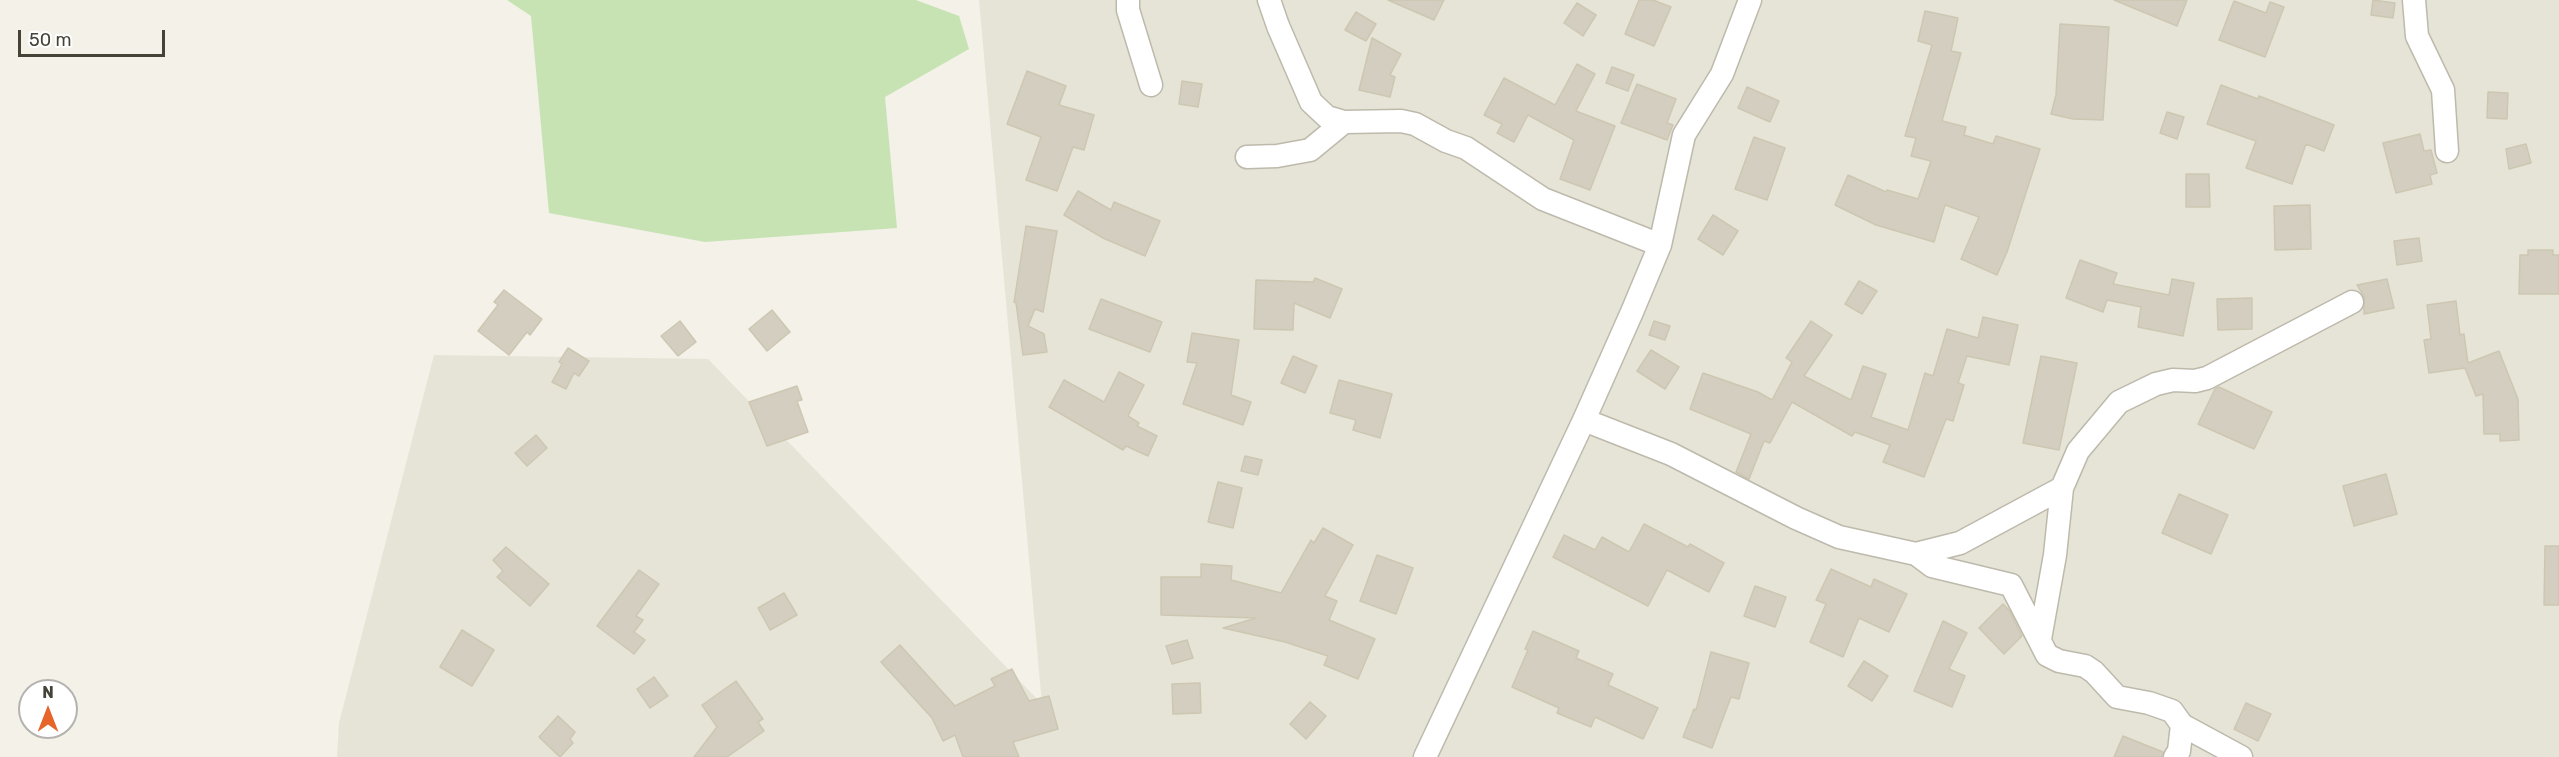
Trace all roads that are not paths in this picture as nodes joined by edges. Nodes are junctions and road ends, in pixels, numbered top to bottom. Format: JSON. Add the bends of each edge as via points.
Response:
{"nodes":[{"id":1,"x":1128,"y":0,"type":"edge"},
{"id":2,"x":1269,"y":0,"type":"edge"},
{"id":3,"x":1750,"y":0,"type":"edge"},
{"id":4,"x":2414,"y":0,"type":"edge"},
{"id":5,"x":1151,"y":85,"type":"dead end"},
{"id":6,"x":1344,"y":122,"type":"junction"},
{"id":7,"x":2446,"y":151,"type":"dead end"},
{"id":8,"x":1247,"y":157,"type":"dead end"},
{"id":9,"x":1660,"y":245,"type":"junction"},
{"id":10,"x":2352,"y":302,"type":"dead end"},
{"id":11,"x":1584,"y":420,"type":"junction"},
{"id":12,"x":2062,"y":488,"type":"junction"},
{"id":13,"x":1916,"y":554,"type":"junction"},
{"id":14,"x":2040,"y":639,"type":"junction"},
{"id":15,"x":2182,"y":725,"type":"junction"},
{"id":16,"x":1425,"y":757,"type":"edge"},
{"id":17,"x":2175,"y":757,"type":"edge"},
{"id":18,"x":2241,"y":757,"type":"edge"}],
"edges":[{"from":1,"to":5,"type":"street"},
{"from":2,"to":6,"type":"street","via":[[1311,102],[1327,117]]},
{"from":3,"to":9,"type":"street","via":[[1722,74],[1684,135]]},
{"from":4,"to":7,"type":"street","via":[[2416,36],[2443,90]]},
{"from":6,"to":8,"type":"street","via":[[1310,150]]},
{"from":6,"to":9,"type":"street","via":[[1414,124],[1466,148],[1543,199]]},
{"from":9,"to":11,"type":"street"},
{"from":10,"to":12,"type":"street","via":[[2207,378],[2156,384],[2119,402],[2078,451]]},
{"from":11,"to":13,"type":"street","via":[[1671,454],[1839,537]]},
{"from":11,"to":16,"type":"street"},
{"from":12,"to":13,"type":"street","via":[[1960,543]]},
{"from":12,"to":14,"type":"street"},
{"from":13,"to":14,"type":"street","via":[[1932,566],[2011,585]]},
{"from":14,"to":15,"type":"street","via":[[2047,655],[2059,662],[2085,666],[2117,697],[2172,711]]},
{"from":15,"to":17,"type":"street"},
{"from":15,"to":18,"type":"street"}]}
